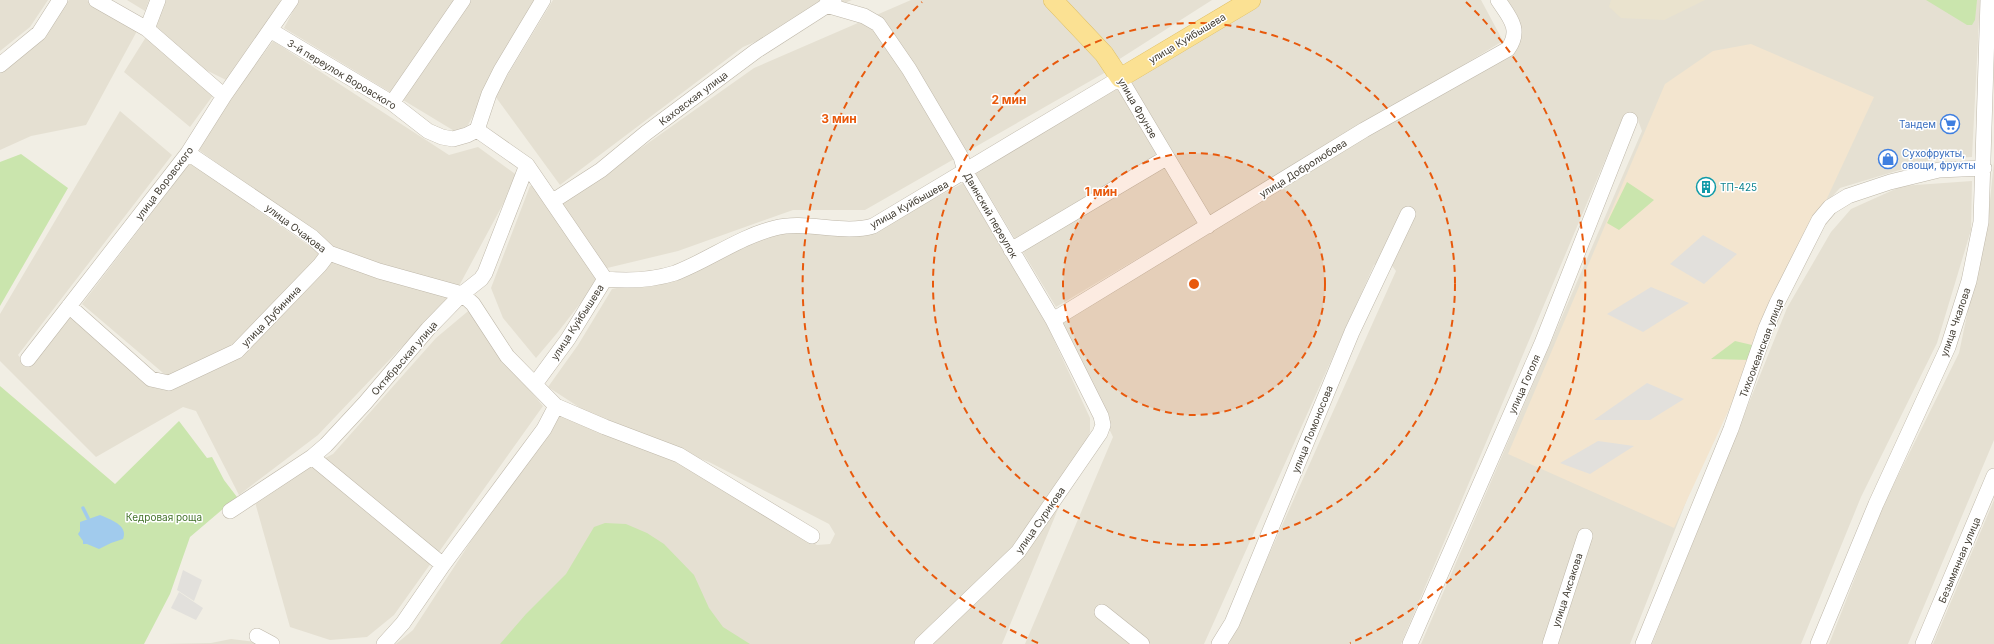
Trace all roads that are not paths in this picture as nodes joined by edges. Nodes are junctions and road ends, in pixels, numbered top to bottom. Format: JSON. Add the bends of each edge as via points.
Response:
{"nodes":[{"id":1,"x":60,"y":0,"type":"edge"},
{"id":2,"x":96,"y":0,"type":"edge"},
{"id":3,"x":158,"y":0,"type":"edge"},
{"id":4,"x":291,"y":0,"type":"edge"},
{"id":5,"x":463,"y":0,"type":"edge"},
{"id":6,"x":543,"y":0,"type":"edge"},
{"id":7,"x":1053,"y":0,"type":"edge"},
{"id":8,"x":1251,"y":0,"type":"edge"},
{"id":9,"x":1498,"y":0,"type":"edge"},
{"id":10,"x":1988,"y":0,"type":"edge"},
{"id":11,"x":831,"y":3,"type":"edge"},
{"id":12,"x":148,"y":28,"type":"junction"},
{"id":13,"x":270,"y":30,"type":"junction"},
{"id":14,"x":0,"y":65,"type":"edge"},
{"id":15,"x":1985,"y":76,"type":"junction"},
{"id":16,"x":1120,"y":78,"type":"junction"},
{"id":17,"x":1994,"y":93,"type":"edge"},
{"id":18,"x":224,"y":96,"type":"junction"},
{"id":19,"x":392,"y":103,"type":"junction"},
{"id":20,"x":1630,"y":120,"type":"dead end"},
{"id":21,"x":477,"y":130,"type":"junction"},
{"id":22,"x":188,"y":153,"type":"junction"},
{"id":23,"x":1166,"y":158,"type":"junction"},
{"id":24,"x":527,"y":165,"type":"junction"},
{"id":25,"x":1984,"y":168,"type":"junction"},
{"id":26,"x":965,"y":172,"type":"junction"},
{"id":27,"x":554,"y":201,"type":"junction"},
{"id":28,"x":1408,"y":214,"type":"dead end"},
{"id":29,"x":1208,"y":226,"type":"junction"},
{"id":30,"x":1012,"y":250,"type":"junction"},
{"id":31,"x":329,"y":253,"type":"junction"},
{"id":32,"x":605,"y":279,"type":"junction"},
{"id":33,"x":462,"y":294,"type":"junction"},
{"id":34,"x":69,"y":306,"type":"junction"},
{"id":35,"x":1053,"y":320,"type":"junction"},
{"id":36,"x":28,"y":359,"type":"dead end"},
{"id":37,"x":535,"y":384,"type":"junction"},
{"id":38,"x":556,"y":406,"type":"junction"},
{"id":39,"x":1101,"y":416,"type":"joint"},
{"id":40,"x":312,"y":457,"type":"junction"},
{"id":41,"x":1994,"y":476,"type":"edge"},
{"id":42,"x":230,"y":510,"type":"dead end"},
{"id":43,"x":812,"y":536,"type":"dead end"},
{"id":44,"x":1585,"y":536,"type":"dead end"},
{"id":45,"x":443,"y":564,"type":"junction"},
{"id":46,"x":1102,"y":612,"type":"dead end"},
{"id":47,"x":257,"y":636,"type":"dead end"},
{"id":48,"x":272,"y":644,"type":"edge"},
{"id":49,"x":384,"y":644,"type":"edge"},
{"id":50,"x":922,"y":644,"type":"edge"},
{"id":51,"x":1142,"y":644,"type":"edge"},
{"id":52,"x":1219,"y":644,"type":"edge"},
{"id":53,"x":1410,"y":644,"type":"edge"},
{"id":54,"x":1550,"y":644,"type":"edge"},
{"id":55,"x":1643,"y":644,"type":"edge"},
{"id":56,"x":1818,"y":644,"type":"edge"},
{"id":57,"x":1923,"y":644,"type":"edge"}],
"edges":[{"from":1,"to":14,"type":"street","via":[[39,33]]},
{"from":2,"to":12,"type":"street"},
{"from":3,"to":12,"type":"street"},
{"from":4,"to":13,"type":"street","name":"улица Воровского"},
{"from":5,"to":19,"type":"street"},
{"from":6,"to":21,"type":"street","via":[[501,70],[489,94]]},
{"from":7,"to":16,"type":"main road","name":"улица Фрунзе","via":[[1104,54]]},
{"from":8,"to":16,"type":"main road","name":"улица Куйбышева"},
{"from":9,"to":29,"type":"street","name":"улица Добролюбова","via":[[1508,15],[1515,33],[1508,49],[1364,130]]},
{"from":10,"to":15,"type":"street","name":"улица Чкалова"},
{"from":11,"to":26,"type":"street","name":"Двинский переулок","via":[[878,24],[913,76],[961,157]]},
{"from":11,"to":27,"type":"street","name":"Каховская улица","via":[[756,51],[646,133],[602,170]]},
{"from":12,"to":18,"type":"street"},
{"from":13,"to":18,"type":"street","name":"улица Воровского"},
{"from":13,"to":19,"type":"street","name":"3-й переулок Воровского"},
{"from":15,"to":17,"type":"street"},
{"from":15,"to":25,"type":"street","name":"улица Чкалова"},
{"from":16,"to":23,"type":"street","name":"улица Фрунзе"},
{"from":16,"to":26,"type":"street","name":"улица Куйбышева"},
{"from":18,"to":22,"type":"street","name":"улица Воровского"},
{"from":19,"to":21,"type":"street","name":"3-й переулок Воровского","via":[[418,125],[442,137],[453,139]]},
{"from":20,"to":53,"type":"street","name":"улица Гоголя","via":[[1544,337]]},
{"from":21,"to":24,"type":"street"},
{"from":22,"to":31,"type":"street","name":"улица Очакова","via":[[293,224]]},
{"from":22,"to":34,"type":"street","name":"улица Воровского"},
{"from":23,"to":29,"type":"street","name":"улица Фрунзе"},
{"from":23,"to":30,"type":"street"},
{"from":24,"to":27,"type":"street"},
{"from":24,"to":33,"type":"street","name":"Октябрьская улица","via":[[485,273]]},
{"from":25,"to":55,"type":"street","name":"Тихоокеанская улица","via":[[1939,170],[1883,184],[1840,200],[1819,220],[1766,328],[1731,429]]},
{"from":25,"to":56,"type":"street","name":"улица Чкалова","via":[[1981,222],[1976,252],[1948,347],[1876,504]]},
{"from":26,"to":30,"type":"street","name":"Двинский переулок"},
{"from":26,"to":32,"type":"street","name":"улица Куйбышева","via":[[873,226],[776,228],[675,273],[626,281]]},
{"from":27,"to":32,"type":"street"},
{"from":28,"to":52,"type":"street","name":"улица Ломоносова","via":[[1352,332],[1230,628]]},
{"from":29,"to":35,"type":"street","name":"улица Добролюбова"},
{"from":30,"to":35,"type":"street","name":"Двинский переулок"},
{"from":31,"to":33,"type":"street","name":"улица Очакова","via":[[379,271]]},
{"from":31,"to":34,"type":"street","name":"улица Дубинина","via":[[238,351],[169,383],[151,379]]},
{"from":32,"to":37,"type":"street","name":"улица Куйбышева","via":[[568,339]]},
{"from":33,"to":37,"type":"street","via":[[473,304],[507,356]]},
{"from":33,"to":40,"type":"street","name":"Октябрьская улица","via":[[428,329],[366,403]]},
{"from":34,"to":36,"type":"street","name":"улица Воровского"},
{"from":35,"to":39,"type":"street","name":"Двинский переулок"},
{"from":37,"to":38,"type":"street"},
{"from":38,"to":43,"type":"street","via":[[679,455]]},
{"from":38,"to":45,"type":"street","via":[[544,429]]},
{"from":39,"to":50,"type":"street","name":"улица Сурикова","via":[[1103,425],[1100,433],[1023,546]]},
{"from":40,"to":42,"type":"street","name":"Октябрьская улица"},
{"from":40,"to":45,"type":"street"},
{"from":41,"to":57,"type":"street","name":"Безымянная улица"},
{"from":44,"to":54,"type":"street","name":"улица Аксакова"},
{"from":45,"to":49,"type":"street","via":[[403,623]]},
{"from":46,"to":51,"type":"street"},
{"from":47,"to":48,"type":"street"}]}
